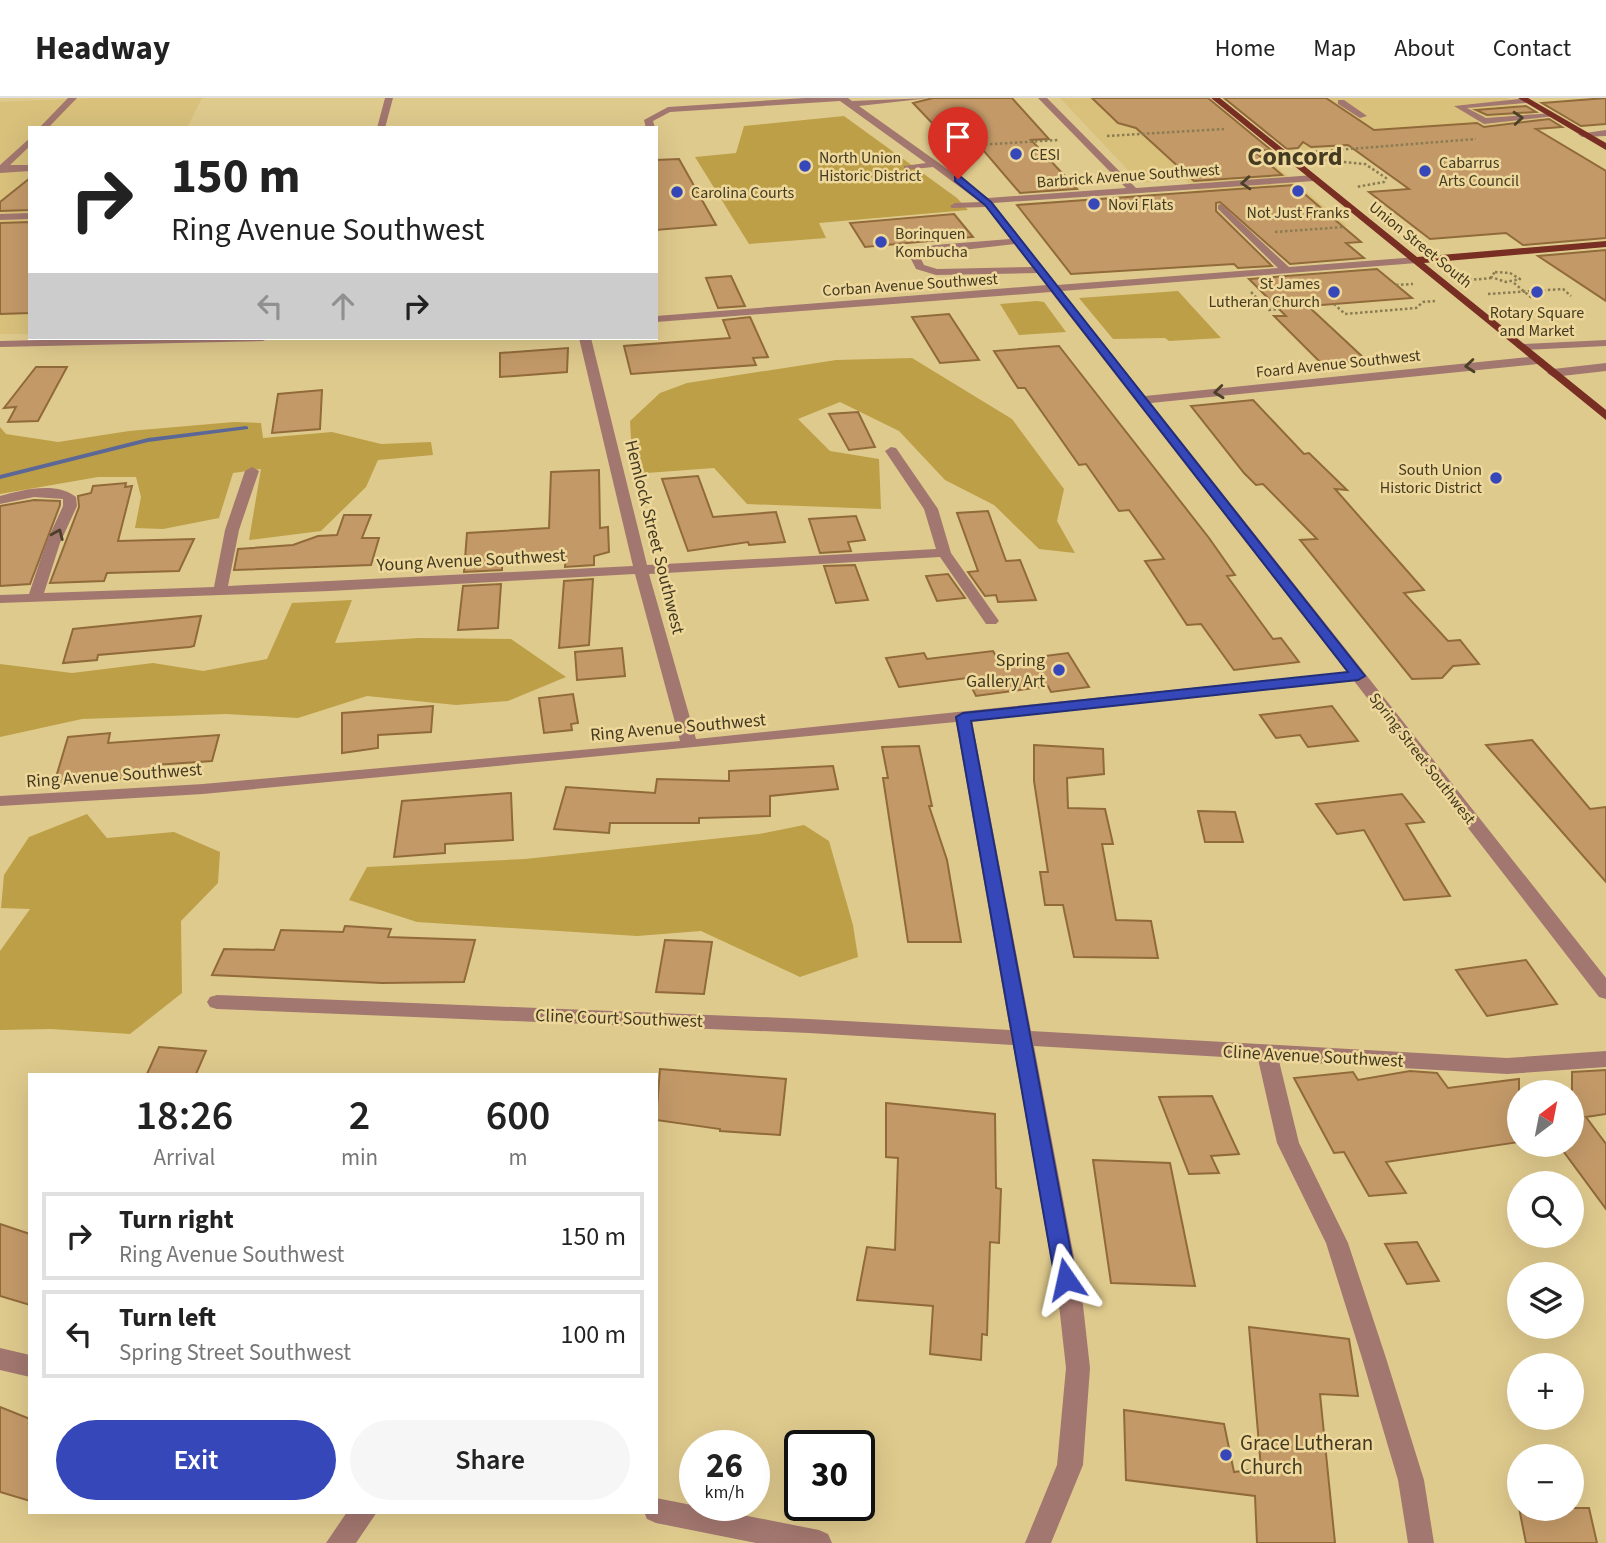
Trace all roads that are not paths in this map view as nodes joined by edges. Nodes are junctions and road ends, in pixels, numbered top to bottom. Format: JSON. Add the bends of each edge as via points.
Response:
{"nodes":[{"id":1,"x":73,"y":98,"type":"edge"},
{"id":2,"x":389,"y":98,"type":"edge"},
{"id":3,"x":926,"y":98,"type":"edge"},
{"id":4,"x":1042,"y":98,"type":"edge"},
{"id":5,"x":1215,"y":98,"type":"edge"},
{"id":6,"x":1524,"y":99,"type":"edge"},
{"id":7,"x":845,"y":100,"type":"edge"},
{"id":8,"x":787,"y":101,"type":"junction"},
{"id":9,"x":1341,"y":102,"type":"dead end"},
{"id":10,"x":799,"y":114,"type":"dead end"},
{"id":11,"x":1363,"y":116,"type":"dead end"},
{"id":12,"x":1552,"y":116,"type":"junction"},
{"id":13,"x":45,"y":126,"type":"edge"},
{"id":14,"x":382,"y":126,"type":"edge"},
{"id":15,"x":650,"y":126,"type":"edge"},
{"id":16,"x":1606,"y":132,"type":"edge"},
{"id":17,"x":1582,"y":134,"type":"junction"},
{"id":18,"x":28,"y":143,"type":"edge"},
{"id":19,"x":1606,"y":147,"type":"edge"},
{"id":20,"x":937,"y":164,"type":"junction"},
{"id":21,"x":28,"y":168,"type":"edge"},
{"id":22,"x":907,"y":168,"type":"dead end"},
{"id":23,"x":1,"y":169,"type":"edge"},
{"id":24,"x":1314,"y":178,"type":"junction"},
{"id":25,"x":1133,"y":190,"type":"junction"},
{"id":26,"x":987,"y":202,"type":"junction"},
{"id":27,"x":955,"y":206,"type":"dead end"},
{"id":28,"x":1221,"y":207,"type":"dead end"},
{"id":29,"x":28,"y":216,"type":"edge"},
{"id":30,"x":0,"y":217,"type":"edge"},
{"id":31,"x":1018,"y":241,"type":"junction"},
{"id":32,"x":1606,"y":244,"type":"edge"},
{"id":33,"x":1417,"y":260,"type":"junction"},
{"id":34,"x":1040,"y":270,"type":"junction"},
{"id":35,"x":1286,"y":270,"type":"junction"},
{"id":36,"x":1055,"y":288,"type":"junction"},
{"id":37,"x":658,"y":319,"type":"edge"},
{"id":38,"x":161,"y":340,"type":"edge"},
{"id":39,"x":585,"y":340,"type":"edge"},
{"id":40,"x":1606,"y":343,"type":"edge"},
{"id":41,"x":0,"y":344,"type":"edge"},
{"id":42,"x":1522,"y":347,"type":"junction"},
{"id":43,"x":1538,"y":360,"type":"junction"},
{"id":44,"x":1606,"y":367,"type":"edge"},
{"id":45,"x":1553,"y":373,"type":"junction"},
{"id":46,"x":1142,"y":400,"type":"junction"},
{"id":47,"x":1606,"y":416,"type":"edge"},
{"id":48,"x":891,"y":451,"type":"dead end"},
{"id":49,"x":252,"y":471,"type":"dead end"},
{"id":50,"x":0,"y":500,"type":"edge"},
{"id":51,"x":944,"y":553,"type":"junction"},
{"id":52,"x":641,"y":570,"type":"junction"},
{"id":53,"x":220,"y":591,"type":"junction"},
{"id":54,"x":35,"y":598,"type":"junction"},
{"id":55,"x":0,"y":599,"type":"edge"},
{"id":56,"x":991,"y":621,"type":"dead end"},
{"id":57,"x":1358,"y":676,"type":"junction"},
{"id":58,"x":963,"y":717,"type":"junction"},
{"id":59,"x":690,"y":746,"type":"junction"},
{"id":60,"x":0,"y":801,"type":"edge"},
{"id":61,"x":1603,"y":984,"type":"edge"},
{"id":62,"x":217,"y":1002,"type":"dead end"},
{"id":63,"x":1020,"y":1039,"type":"junction"},
{"id":64,"x":1267,"y":1053,"type":"junction"},
{"id":65,"x":1606,"y":1059,"type":"edge"},
{"id":66,"x":0,"y":1359,"type":"edge"},
{"id":67,"x":28,"y":1366,"type":"edge"},
{"id":68,"x":658,"y":1510,"type":"edge"},
{"id":69,"x":362,"y":1514,"type":"edge"},
{"id":70,"x":339,"y":1543,"type":"edge"},
{"id":71,"x":819,"y":1543,"type":"edge"},
{"id":72,"x":1038,"y":1543,"type":"edge"},
{"id":73,"x":1421,"y":1543,"type":"edge"}],
"edges":[{"from":1,"to":13,"type":"street"},
{"from":2,"to":14,"type":"street"},
{"from":3,"to":7,"type":"street"},
{"from":4,"to":25,"type":"street"},
{"from":5,"to":24,"type":"main road","name":"Union Street South"},
{"from":6,"to":12,"type":"main road"},
{"from":6,"to":12,"type":"street","one_way":true,"via":[[1458,106],[1484,121]]},
{"from":7,"to":8,"type":"street"},
{"from":7,"to":20,"type":"street","name":"Spring Street Southwest"},
{"from":8,"to":10,"type":"street"},
{"from":8,"to":15,"type":"street","via":[[668,110],[652,115]]},
{"from":9,"to":11,"type":"street"},
{"from":12,"to":17,"type":"main road"},
{"from":16,"to":17,"type":"street"},
{"from":17,"to":19,"type":"main road"},
{"from":18,"to":23,"type":"street"},
{"from":20,"to":22,"type":"street"},
{"from":20,"to":26,"type":"street","name":"Spring Street Southwest"},
{"from":21,"to":23,"type":"street"},
{"from":24,"to":25,"type":"street","name":"Barbrick Avenue Southwest","one_way":true},
{"from":24,"to":33,"type":"main road","name":"Union Street South"},
{"from":25,"to":26,"type":"street","name":"Barbrick Avenue Southwest"},
{"from":26,"to":27,"type":"street","name":"Barbrick Avenue Southwest"},
{"from":26,"to":31,"type":"street","name":"Spring Street Southwest"},
{"from":28,"to":35,"type":"street"},
{"from":29,"to":30,"type":"street"},
{"from":31,"to":34,"type":"street","name":"Spring Street Southwest"},
{"from":31,"to":34,"type":"street","via":[[913,253],[920,267],[936,272]]},
{"from":32,"to":33,"type":"main road"},
{"from":33,"to":35,"type":"street","name":"Corban Avenue Southwest"},
{"from":33,"to":42,"type":"main road","name":"Union Street South"},
{"from":34,"to":36,"type":"street","name":"Spring Street Southwest"},
{"from":35,"to":36,"type":"street","name":"Corban Avenue Southwest"},
{"from":36,"to":37,"type":"street","name":"Corban Avenue Southwest"},
{"from":36,"to":46,"type":"street","name":"Spring Street Southwest"},
{"from":38,"to":41,"type":"street"},
{"from":39,"to":52,"type":"street","name":"Hemlock Street Southwest"},
{"from":40,"to":42,"type":"street"},
{"from":42,"to":43,"type":"main road","name":"Union Street South"},
{"from":43,"to":45,"type":"main road","name":"Union Street South"},
{"from":43,"to":46,"type":"street","name":"Foard Avenue Southwest","one_way":true},
{"from":44,"to":45,"type":"street"},
{"from":45,"to":47,"type":"main road","name":"Union Street South"},
{"from":46,"to":57,"type":"street","name":"Spring Street Southwest"},
{"from":48,"to":51,"type":"street","via":[[931,509]]},
{"from":49,"to":53,"type":"street","via":[[232,530]]},
{"from":54,"to":50,"type":"street","one_way":true,"via":[[70,506],[69,497],[38,492]]},
{"from":51,"to":52,"type":"street","name":"Young Avenue Southwest"},
{"from":51,"to":56,"type":"street"},
{"from":52,"to":53,"type":"street","name":"Young Avenue Southwest"},
{"from":52,"to":59,"type":"street","name":"Hemlock Street Southwest"},
{"from":53,"to":54,"type":"street","name":"Young Avenue Southwest"},
{"from":54,"to":55,"type":"street","name":"Young Avenue Southwest"},
{"from":57,"to":58,"type":"street","name":"Ring Avenue Southwest"},
{"from":57,"to":61,"type":"street","name":"Spring Street Southwest"},
{"from":58,"to":59,"type":"street","name":"Ring Avenue Southwest"},
{"from":58,"to":63,"type":"street"},
{"from":59,"to":60,"type":"street","name":"Ring Avenue Southwest","via":[[203,789]]},
{"from":62,"to":63,"type":"street","name":"Cline Court Southwest"},
{"from":63,"to":64,"type":"street","name":"Cline Avenue Southwest"},
{"from":63,"to":72,"type":"street","via":[[1071,1305],[1078,1368],[1070,1465]]},
{"from":64,"to":65,"type":"street","name":"Cline Avenue Southwest","via":[[1507,1066]]},
{"from":64,"to":73,"type":"street","via":[[1288,1143],[1336,1243],[1374,1358],[1410,1480]]},
{"from":66,"to":67,"type":"street"},
{"from":68,"to":71,"type":"street"},
{"from":69,"to":70,"type":"street"}]}
